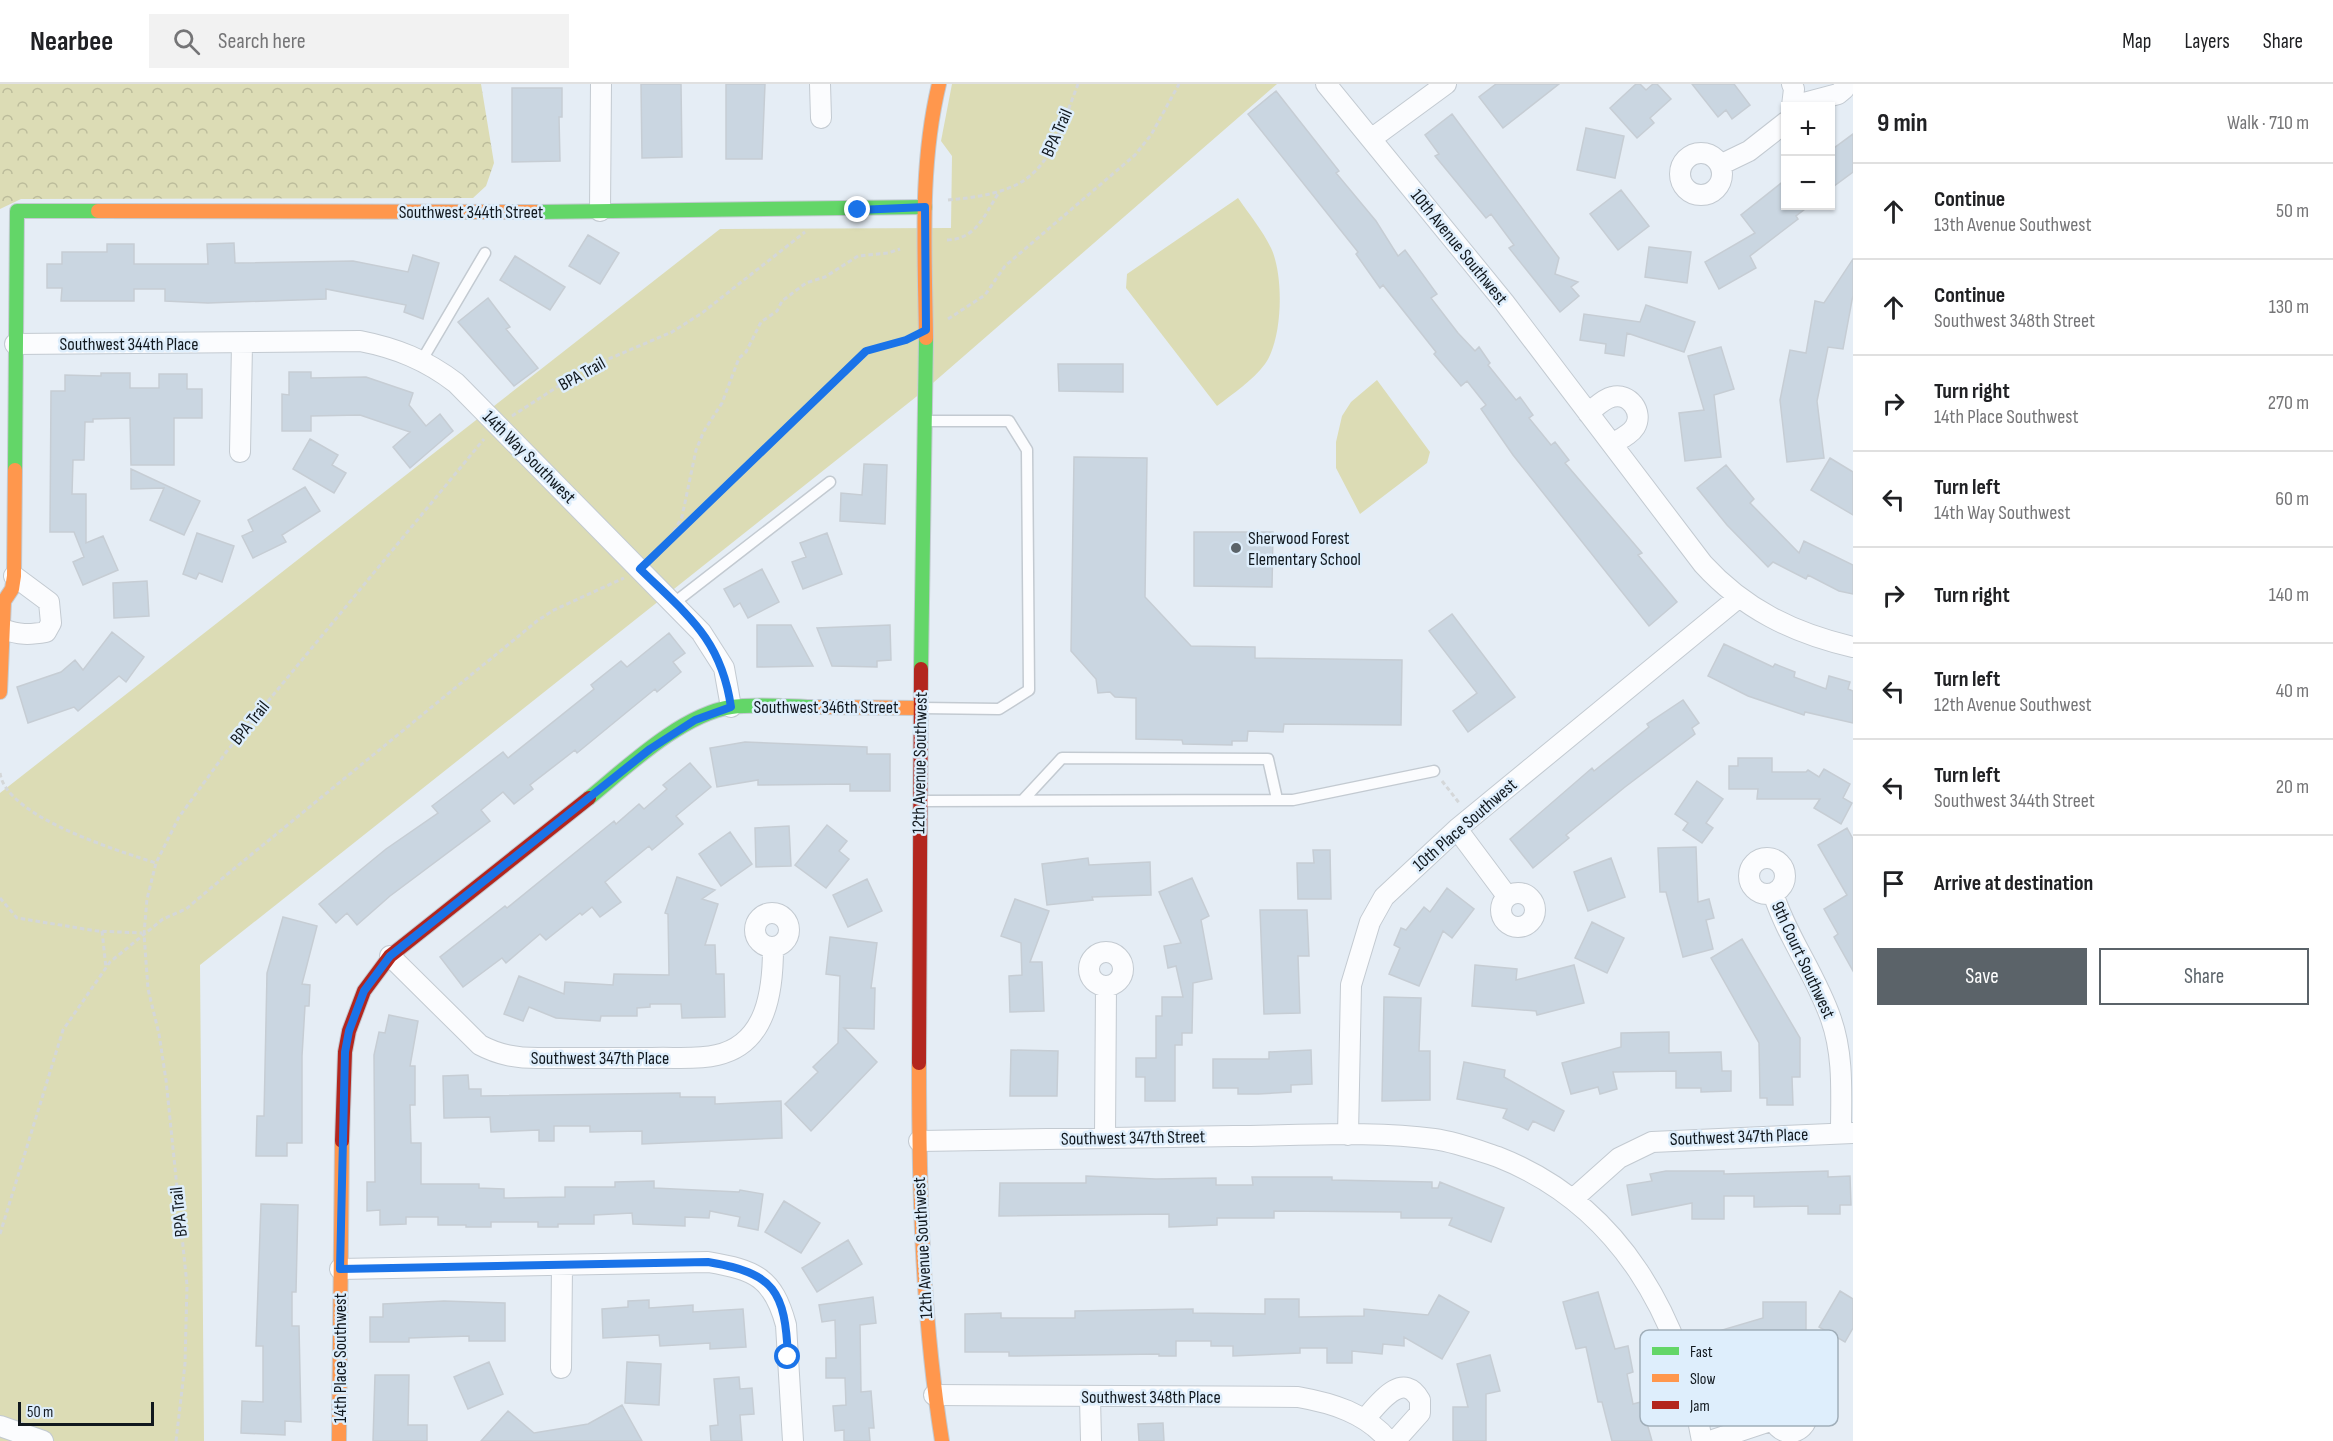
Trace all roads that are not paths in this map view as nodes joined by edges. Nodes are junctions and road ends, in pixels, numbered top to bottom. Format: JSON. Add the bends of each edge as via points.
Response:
{"nodes":[{"id":1,"x":601,"y":84,"type":"edge"},
{"id":2,"x":820,"y":84,"type":"edge"},
{"id":3,"x":939,"y":84,"type":"edge"},
{"id":4,"x":1326,"y":84,"type":"edge"},
{"id":5,"x":1446,"y":84,"type":"edge"},
{"id":6,"x":1792,"y":84,"type":"edge"},
{"id":7,"x":1845,"y":84,"type":"edge"},
{"id":8,"x":1792,"y":102,"type":"edge"},
{"id":9,"x":1807,"y":102,"type":"edge"},
{"id":10,"x":820,"y":118,"type":"dead end"},
{"id":11,"x":1781,"y":125,"type":"edge"},
{"id":12,"x":1371,"y":139,"type":"junction"},
{"id":13,"x":1720,"y":165,"type":"dead end"},
{"id":14,"x":925,"y":207,"type":"junction"},
{"id":15,"x":600,"y":211,"type":"junction"},
{"id":16,"x":485,"y":253,"type":"dead end"},
{"id":17,"x":15,"y":344,"type":"junction"},
{"id":18,"x":242,"y":344,"type":"junction"},
{"id":19,"x":422,"y":360,"type":"junction"},
{"id":20,"x":1588,"y":413,"type":"junction"},
{"id":21,"x":925,"y":421,"type":"junction"},
{"id":22,"x":1612,"y":444,"type":"junction"},
{"id":23,"x":240,"y":452,"type":"dead end"},
{"id":24,"x":830,"y":482,"type":"dead end"},
{"id":25,"x":14,"y":576,"type":"junction"},
{"id":26,"x":1738,"y":598,"type":"junction"},
{"id":27,"x":2,"y":603,"type":"edge"},
{"id":28,"x":674,"y":603,"type":"junction"},
{"id":29,"x":3,"y":629,"type":"junction"},
{"id":30,"x":1853,"y":647,"type":"edge"},
{"id":31,"x":0,"y":692,"type":"edge"},
{"id":32,"x":731,"y":707,"type":"junction"},
{"id":33,"x":920,"y":708,"type":"junction"},
{"id":34,"x":1434,"y":771,"type":"road end"},
{"id":35,"x":1024,"y":799,"type":"junction"},
{"id":36,"x":1277,"y":799,"type":"junction"},
{"id":37,"x":919,"y":801,"type":"junction"},
{"id":38,"x":1464,"y":823,"type":"junction"},
{"id":39,"x":1773,"y":893,"type":"dead end"},
{"id":40,"x":1508,"y":896,"type":"dead end"},
{"id":41,"x":773,"y":948,"type":"dead end"},
{"id":42,"x":390,"y":956,"type":"junction"},
{"id":43,"x":1106,"y":986,"type":"dead end"},
{"id":44,"x":1847,"y":1133,"type":"edge"},
{"id":45,"x":1348,"y":1135,"type":"junction"},
{"id":46,"x":1105,"y":1138,"type":"junction"},
{"id":47,"x":919,"y":1141,"type":"junction"},
{"id":48,"x":1574,"y":1199,"type":"junction"},
{"id":49,"x":562,"y":1266,"type":"junction"},
{"id":50,"x":340,"y":1269,"type":"junction"},
{"id":51,"x":1670,"y":1330,"type":"edge"},
{"id":52,"x":561,"y":1368,"type":"dead end"},
{"id":53,"x":934,"y":1395,"type":"junction"},
{"id":54,"x":1090,"y":1398,"type":"junction"},
{"id":55,"x":1365,"y":1419,"type":"junction"},
{"id":56,"x":0,"y":1426,"type":"edge"},
{"id":57,"x":1699,"y":1426,"type":"edge"},
{"id":58,"x":1755,"y":1426,"type":"edge"},
{"id":59,"x":1389,"y":1438,"type":"edge"},
{"id":60,"x":43,"y":1441,"type":"edge"},
{"id":61,"x":339,"y":1441,"type":"edge"},
{"id":62,"x":793,"y":1441,"type":"edge"},
{"id":63,"x":942,"y":1441,"type":"edge"},
{"id":64,"x":1091,"y":1441,"type":"edge"},
{"id":65,"x":1702,"y":1441,"type":"edge"},
{"id":66,"x":1710,"y":1441,"type":"edge"}],
"edges":[{"from":1,"to":15,"type":"street"},
{"from":2,"to":10,"type":"street"},
{"from":3,"to":14,"type":"street","name":"12th Avenue Southwest","via":[[929,139]]},
{"from":4,"to":12,"type":"street","name":"10th Avenue Southwest"},
{"from":5,"to":12,"type":"street"},
{"from":6,"to":8,"type":"street"},
{"from":7,"to":9,"type":"street","via":[[1838,94]]},
{"from":11,"to":13,"type":"street","via":[[1749,151]]},
{"from":12,"to":20,"type":"street","name":"10th Avenue Southwest","via":[[1504,302]]},
{"from":14,"to":15,"type":"street","name":"Southwest 344th Street"},
{"from":14,"to":21,"type":"street","name":"12th Avenue Southwest"},
{"from":15,"to":17,"type":"street","name":"Southwest 344th Street","via":[[17,211]]},
{"from":16,"to":19,"type":"lane"},
{"from":17,"to":18,"type":"street","name":"Southwest 344th Place"},
{"from":17,"to":25,"type":"street"},
{"from":18,"to":19,"type":"street","name":"14th Way Southwest","via":[[360,341],[387,346]]},
{"from":18,"to":23,"type":"street"},
{"from":19,"to":28,"type":"street","name":"14th Way Southwest","via":[[456,383]]},
{"from":20,"to":22,"type":"street","name":"10th Avenue Southwest"},
{"from":20,"to":22,"type":"street","via":[[1611,397],[1631,402],[1638,414],[1634,428]]},
{"from":21,"to":33,"type":"street","name":"12th Avenue Southwest"},
{"from":21,"to":33,"type":"lane","via":[[1009,421],[1027,450],[1029,690],[999,709]]},
{"from":22,"to":26,"type":"street","name":"10th Avenue Southwest","via":[[1703,564]]},
{"from":24,"to":28,"type":"lane"},
{"from":25,"to":27,"type":"street","via":[[12,589]]},
{"from":25,"to":29,"type":"street","via":[[49,602],[51,623],[46,632],[32,635]]},
{"from":26,"to":30,"type":"street","via":[[1787,626]]},
{"from":26,"to":38,"type":"street","name":"10th Place Southwest"},
{"from":27,"to":29,"type":"street"},
{"from":28,"to":32,"type":"street","name":"14th Way Southwest","via":[[718,655]]},
{"from":29,"to":31,"type":"street"},
{"from":32,"to":33,"type":"street","name":"Southwest 346th Street"},
{"from":32,"to":42,"type":"street","name":"14th Place Southwest","via":[[695,720],[650,749]]},
{"from":33,"to":37,"type":"street","name":"12th Avenue Southwest"},
{"from":34,"to":36,"type":"lane","via":[[1293,800]]},
{"from":35,"to":36,"type":"lane"},
{"from":35,"to":36,"type":"lane","via":[[1062,758],[1073,758],[1268,759]]},
{"from":35,"to":37,"type":"lane"},
{"from":37,"to":47,"type":"street","name":"12th Avenue Southwest"},
{"from":38,"to":40,"type":"street"},
{"from":38,"to":45,"type":"street","name":"10th Place Southwest","via":[[1384,897],[1359,950],[1351,985]]},
{"from":39,"to":44,"type":"street","name":"9th Court Southwest","via":[[1835,1032]]},
{"from":41,"to":42,"type":"street","name":"Southwest 347th Place","via":[[770,994],[759,1024],[745,1041],[728,1052],[690,1057],[538,1058],[495,1053],[480,1045]]},
{"from":42,"to":50,"type":"street","name":"14th Place Southwest","via":[[364,991],[345,1052]]},
{"from":43,"to":46,"type":"street"},
{"from":44,"to":48,"type":"street","name":"Southwest 347th Place","via":[[1652,1142],[1619,1158]]},
{"from":45,"to":46,"type":"street","name":"Southwest 347th Street"},
{"from":45,"to":48,"type":"street","name":"Southwest 347th Street","via":[[1434,1139],[1473,1148],[1541,1178]]},
{"from":46,"to":47,"type":"street","name":"Southwest 347th Street"},
{"from":47,"to":53,"type":"street","name":"12th Avenue Southwest","via":[[921,1238]]},
{"from":48,"to":51,"type":"street","name":"Southwest 347th Street","via":[[1622,1248],[1658,1300]]},
{"from":49,"to":50,"type":"street"},
{"from":49,"to":52,"type":"street"},
{"from":49,"to":62,"type":"street","via":[[708,1262],[742,1268],[759,1277],[775,1291],[786,1325]]},
{"from":50,"to":61,"type":"street","name":"14th Place Southwest"},
{"from":53,"to":54,"type":"street","name":"Southwest 348th Place"},
{"from":53,"to":63,"type":"street","name":"12th Avenue Southwest"},
{"from":54,"to":55,"type":"street","name":"Southwest 348th Place","via":[[1298,1397],[1342,1408]]},
{"from":54,"to":64,"type":"street"},
{"from":55,"to":59,"type":"street","name":"Southwest 348th Place"},
{"from":55,"to":59,"type":"street","name":"Southwest 348th Place","via":[[1392,1390],[1412,1390],[1420,1400],[1420,1413]]},
{"from":56,"to":60,"type":"street"},
{"from":57,"to":65,"type":"street","name":"Southwest 347th Street"},
{"from":58,"to":66,"type":"street"}]}
